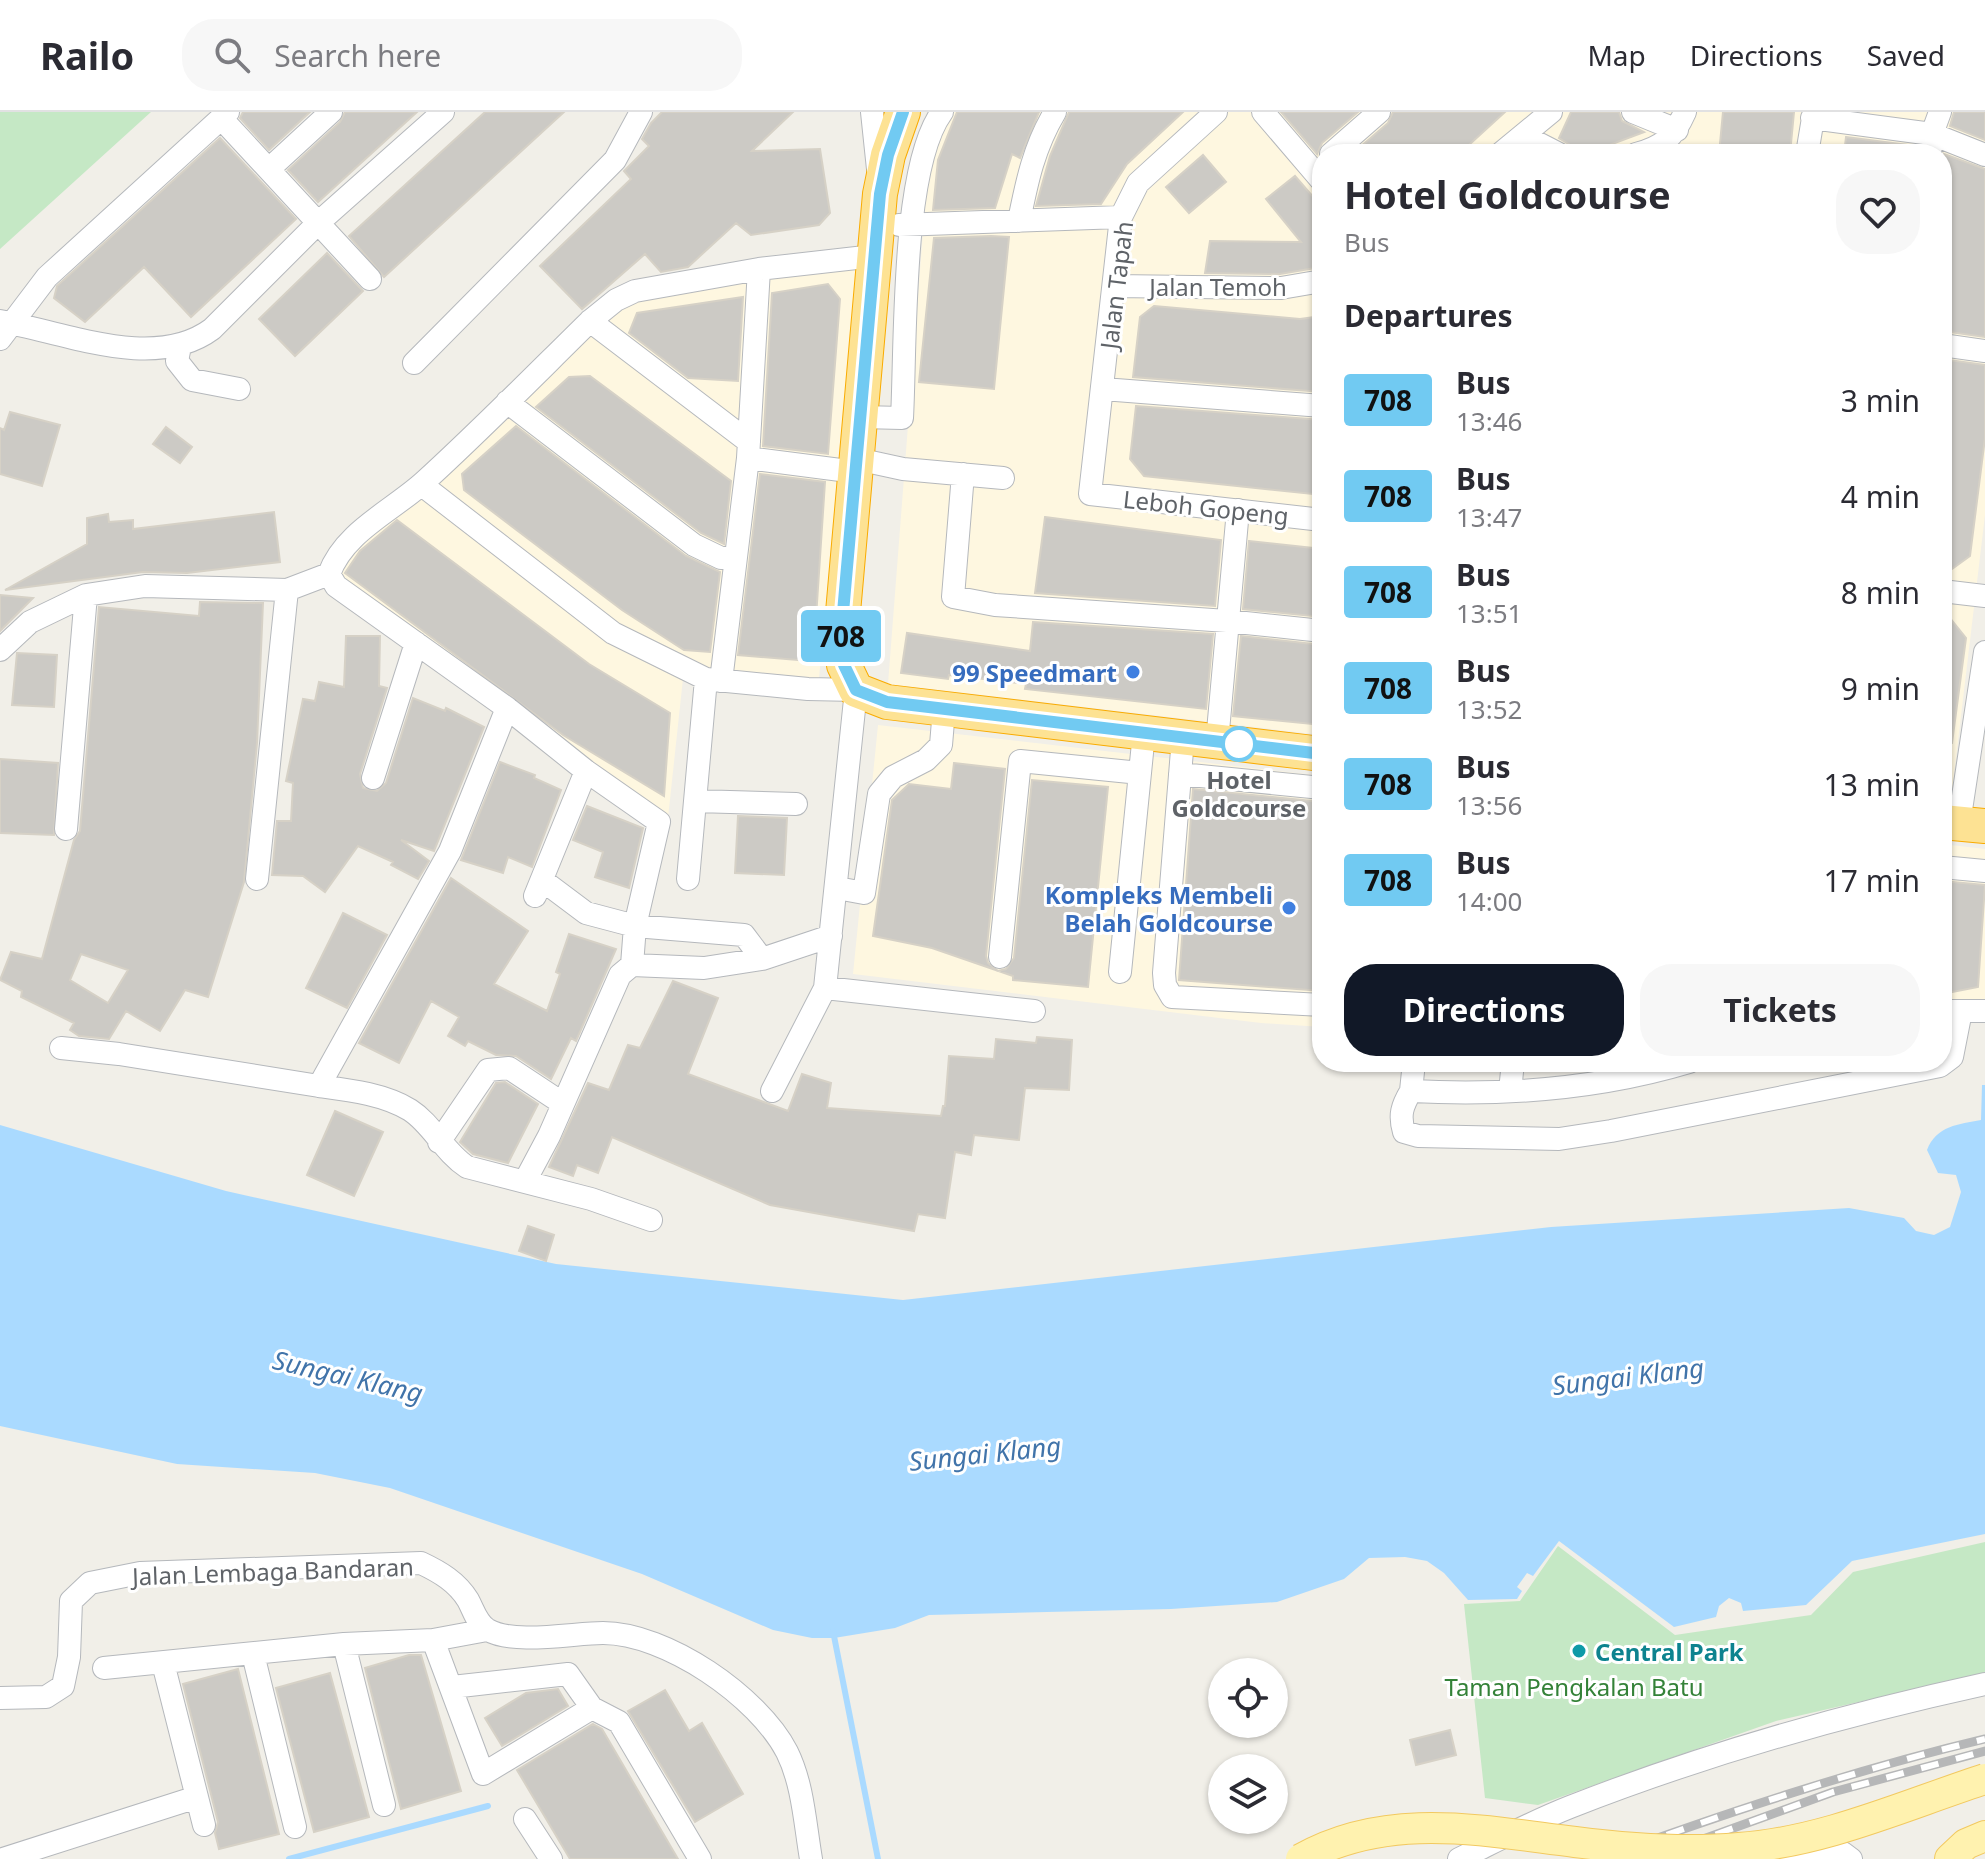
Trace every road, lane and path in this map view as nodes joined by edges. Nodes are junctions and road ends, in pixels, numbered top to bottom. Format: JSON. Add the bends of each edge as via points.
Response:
{"nodes":[{"id":1,"x":331,"y":112,"type":"edge"},
{"id":2,"x":443,"y":112,"type":"edge"},
{"id":3,"x":641,"y":112,"type":"edge"},
{"id":4,"x":872,"y":112,"type":"edge"},
{"id":5,"x":903,"y":112,"type":"edge"},
{"id":6,"x":942,"y":112,"type":"edge"},
{"id":7,"x":1055,"y":112,"type":"edge"},
{"id":8,"x":1216,"y":112,"type":"edge"},
{"id":9,"x":1263,"y":112,"type":"edge"},
{"id":10,"x":1379,"y":112,"type":"edge"},
{"id":11,"x":1551,"y":112,"type":"edge"},
{"id":12,"x":1633,"y":112,"type":"edge"},
{"id":13,"x":1940,"y":112,"type":"edge"},
{"id":14,"x":225,"y":115,"type":"edge"},
{"id":15,"x":1813,"y":115,"type":"edge"},
{"id":16,"x":1681,"y":121,"type":"edge"},
{"id":17,"x":1524,"y":136,"type":"junction"},
{"id":18,"x":1342,"y":144,"type":"edge"},
{"id":19,"x":1513,"y":144,"type":"edge"},
{"id":20,"x":1540,"y":144,"type":"edge"},
{"id":21,"x":1659,"y":144,"type":"edge"},
{"id":22,"x":1809,"y":144,"type":"edge"},
{"id":23,"x":1931,"y":144,"type":"edge"},
{"id":24,"x":1952,"y":148,"type":"edge"},
{"id":25,"x":1985,"y":155,"type":"edge"},
{"id":26,"x":1312,"y":164,"type":"edge"},
{"id":27,"x":269,"y":169,"type":"junction"},
{"id":28,"x":1121,"y":217,"type":"junction"},
{"id":29,"x":1019,"y":221,"type":"junction"},
{"id":30,"x":318,"y":223,"type":"junction"},
{"id":31,"x":877,"y":225,"type":"junction"},
{"id":32,"x":911,"y":225,"type":"junction"},
{"id":33,"x":759,"y":269,"type":"junction"},
{"id":34,"x":370,"y":279,"type":"dead end"},
{"id":35,"x":1312,"y":283,"type":"edge"},
{"id":36,"x":1114,"y":286,"type":"junction"},
{"id":37,"x":590,"y":321,"type":"junction"},
{"id":38,"x":5,"y":328,"type":"edge"},
{"id":39,"x":180,"y":346,"type":"junction"},
{"id":40,"x":1952,"y":346,"type":"edge"},
{"id":41,"x":1985,"y":351,"type":"edge"},
{"id":42,"x":414,"y":363,"type":"dead end"},
{"id":43,"x":239,"y":389,"type":"dead end"},
{"id":44,"x":1103,"y":389,"type":"junction"},
{"id":45,"x":507,"y":402,"type":"junction"},
{"id":46,"x":1312,"y":405,"type":"edge"},
{"id":47,"x":861,"y":417,"type":"junction"},
{"id":48,"x":748,"y":450,"type":"junction"},
{"id":49,"x":856,"y":465,"type":"junction"},
{"id":50,"x":963,"y":474,"type":"junction"},
{"id":51,"x":1003,"y":478,"type":"dead end"},
{"id":52,"x":422,"y":485,"type":"junction"},
{"id":53,"x":1090,"y":494,"type":"joint"},
{"id":54,"x":1238,"y":510,"type":"junction"},
{"id":55,"x":1312,"y":519,"type":"edge"},
{"id":56,"x":735,"y":558,"type":"junction"},
{"id":57,"x":329,"y":574,"type":"junction"},
{"id":58,"x":287,"y":590,"type":"junction"},
{"id":59,"x":1952,"y":592,"type":"edge"},
{"id":60,"x":86,"y":595,"type":"junction"},
{"id":61,"x":1985,"y":596,"type":"edge"},
{"id":62,"x":1227,"y":621,"type":"junction"},
{"id":63,"x":1312,"y":630,"type":"edge"},
{"id":64,"x":416,"y":643,"type":"junction"},
{"id":65,"x":0,"y":650,"type":"edge"},
{"id":66,"x":1985,"y":652,"type":"edge"},
{"id":67,"x":713,"y":680,"type":"junction"},
{"id":68,"x":856,"y":690,"type":"junction"},
{"id":69,"x":507,"y":708,"type":"junction"},
{"id":70,"x":944,"y":709,"type":"junction"},
{"id":71,"x":1144,"y":733,"type":"junction"},
{"id":72,"x":1183,"y":738,"type":"junction"},
{"id":73,"x":1217,"y":742,"type":"junction"},
{"id":74,"x":1312,"y":753,"type":"edge"},
{"id":75,"x":586,"y":771,"type":"junction"},
{"id":76,"x":1140,"y":773,"type":"junction"},
{"id":77,"x":1180,"y":774,"type":"junction"},
{"id":78,"x":373,"y":778,"type":"dead end"},
{"id":79,"x":1312,"y":787,"type":"edge"},
{"id":80,"x":696,"y":801,"type":"junction"},
{"id":81,"x":796,"y":804,"type":"dead end"},
{"id":82,"x":1962,"y":824,"type":"edge"},
{"id":83,"x":66,"y":829,"type":"dead end"},
{"id":84,"x":1952,"y":868,"type":"edge"},
{"id":85,"x":1985,"y":871,"type":"edge"},
{"id":86,"x":257,"y":879,"type":"dead end"},
{"id":87,"x":688,"y":879,"type":"dead end"},
{"id":88,"x":837,"y":888,"type":"junction"},
{"id":89,"x":635,"y":926,"type":"junction"},
{"id":90,"x":831,"y":936,"type":"junction"},
{"id":91,"x":1000,"y":957,"type":"dead end"},
{"id":92,"x":762,"y":959,"type":"junction"},
{"id":93,"x":632,"y":965,"type":"junction"},
{"id":94,"x":1120,"y":972,"type":"dead end"},
{"id":95,"x":825,"y":988,"type":"junction"},
{"id":96,"x":1312,"y":1004,"type":"edge"},
{"id":97,"x":1034,"y":1011,"type":"dead end"},
{"id":98,"x":1952,"y":1011,"type":"edge"},
{"id":99,"x":1985,"y":1011,"type":"edge"},
{"id":100,"x":61,"y":1048,"type":"dead end"},
{"id":101,"x":1952,"y":1057,"type":"edge"},
{"id":102,"x":1413,"y":1072,"type":"edge"},
{"id":103,"x":1512,"y":1072,"type":"edge"},
{"id":104,"x":1595,"y":1072,"type":"edge"},
{"id":105,"x":1638,"y":1072,"type":"edge"},
{"id":106,"x":1909,"y":1072,"type":"edge"},
{"id":107,"x":1594,"y":1085,"type":"junction"},
{"id":108,"x":319,"y":1086,"type":"junction"},
{"id":109,"x":772,"y":1091,"type":"dead end"},
{"id":110,"x":1411,"y":1091,"type":"junction"},
{"id":111,"x":1510,"y":1091,"type":"junction"},
{"id":112,"x":562,"y":1103,"type":"junction"},
{"id":113,"x":439,"y":1142,"type":"junction"},
{"id":114,"x":525,"y":1181,"type":"junction"},
{"id":115,"x":651,"y":1220,"type":"dead end"},
{"id":116,"x":487,"y":1630,"type":"junction"},
{"id":117,"x":433,"y":1640,"type":"junction"},
{"id":118,"x":344,"y":1644,"type":"junction"},
{"id":119,"x":253,"y":1654,"type":"junction"},
{"id":120,"x":163,"y":1663,"type":"junction"},
{"id":121,"x":104,"y":1668,"type":"dead end"},
{"id":122,"x":1985,"y":1684,"type":"edge"},
{"id":123,"x":452,"y":1687,"type":"junction"},
{"id":124,"x":0,"y":1698,"type":"edge"},
{"id":125,"x":592,"y":1708,"type":"junction"},
{"id":126,"x":1985,"y":1779,"type":"edge"},
{"id":127,"x":197,"y":1797,"type":"junction"},
{"id":128,"x":384,"y":1805,"type":"dead end"},
{"id":129,"x":525,"y":1819,"type":"dead end"},
{"id":130,"x":204,"y":1825,"type":"dead end"},
{"id":131,"x":295,"y":1827,"type":"dead end"},
{"id":132,"x":1985,"y":1836,"type":"edge"},
{"id":133,"x":3,"y":1859,"type":"edge"},
{"id":134,"x":551,"y":1859,"type":"edge"},
{"id":135,"x":700,"y":1859,"type":"edge"},
{"id":136,"x":811,"y":1859,"type":"edge"},
{"id":137,"x":1301,"y":1859,"type":"edge"},
{"id":138,"x":1459,"y":1859,"type":"edge"},
{"id":139,"x":1776,"y":1859,"type":"edge"},
{"id":140,"x":1851,"y":1859,"type":"edge"},
{"id":141,"x":1950,"y":1859,"type":"edge"}],
"edges":[{"from":1,"to":27,"type":"street"},
{"from":2,"to":30,"type":"street"},
{"from":3,"to":42,"type":"street","via":[[615,160]]},
{"from":4,"to":31,"type":"street"},
{"from":5,"to":31,"type":"highway","via":[[888,155]]},
{"from":6,"to":32,"type":"street","via":[[916,183]]},
{"from":7,"to":29,"type":"street","via":[[1029,168]]},
{"from":8,"to":28,"type":"street","name":"Jalan Tapah","via":[[1138,183]]},
{"from":9,"to":26,"type":"street"},
{"from":10,"to":18,"type":"street"},
{"from":11,"to":17,"type":"street"},
{"from":12,"to":16,"type":"street"},
{"from":13,"to":23,"type":"street"},
{"from":14,"to":27,"type":"street"},
{"from":14,"to":38,"type":"street","via":[[47,277]]},
{"from":15,"to":22,"type":"street"},
{"from":15,"to":23,"type":"street"},
{"from":16,"to":21,"type":"street"},
{"from":17,"to":19,"type":"street"},
{"from":17,"to":20,"type":"street"},
{"from":24,"to":25,"type":"street"},
{"from":27,"to":30,"type":"street"},
{"from":28,"to":29,"type":"street"},
{"from":28,"to":36,"type":"street","name":"Jalan Tapah"},
{"from":29,"to":32,"type":"street"},
{"from":30,"to":34,"type":"street"},
{"from":30,"to":39,"type":"street","via":[[212,329]]},
{"from":31,"to":32,"type":"street"},
{"from":31,"to":33,"type":"street"},
{"from":31,"to":47,"type":"highway"},
{"from":32,"to":47,"type":"street","via":[[902,418]]},
{"from":33,"to":37,"type":"street","via":[[635,291]]},
{"from":33,"to":48,"type":"street"},
{"from":35,"to":36,"type":"street","name":"Jalan Temoh","via":[[1281,288]]},
{"from":36,"to":44,"type":"street","name":"Jalan Tapah"},
{"from":37,"to":45,"type":"street"},
{"from":37,"to":48,"type":"street"},
{"from":38,"to":39,"type":"street","via":[[108,346]]},
{"from":39,"to":43,"type":"street","via":[[177,361],[192,380]]},
{"from":40,"to":41,"type":"street"},
{"from":44,"to":46,"type":"street"},
{"from":44,"to":53,"type":"street","name":"Jalan Tapah"},
{"from":45,"to":52,"type":"street"},
{"from":45,"to":56,"type":"street","via":[[694,545],[721,558]]},
{"from":47,"to":49,"type":"highway"},
{"from":48,"to":49,"type":"street"},
{"from":48,"to":56,"type":"street"},
{"from":49,"to":50,"type":"street"},
{"from":49,"to":68,"type":"highway","via":[[841,635],[844,665]]},
{"from":50,"to":51,"type":"street"},
{"from":50,"to":62,"type":"street","via":[[953,597],[995,605]]},
{"from":52,"to":57,"type":"street","via":[[348,542]]},
{"from":52,"to":67,"type":"street","via":[[613,633]]},
{"from":53,"to":54,"type":"street","name":"Leboh Gopeng"},
{"from":54,"to":55,"type":"street","name":"Leboh Gopeng"},
{"from":54,"to":62,"type":"street"},
{"from":56,"to":67,"type":"street"},
{"from":57,"to":58,"type":"street"},
{"from":57,"to":64,"type":"street","via":[[336,586]]},
{"from":58,"to":60,"type":"street","via":[[145,586]]},
{"from":58,"to":86,"type":"street"},
{"from":59,"to":61,"type":"street"},
{"from":60,"to":65,"type":"street","via":[[30,622]]},
{"from":60,"to":83,"type":"street"},
{"from":62,"to":63,"type":"street"},
{"from":62,"to":73,"type":"street"},
{"from":64,"to":69,"type":"street"},
{"from":64,"to":78,"type":"street"},
{"from":66,"to":82,"type":"street"},
{"from":67,"to":68,"type":"street"},
{"from":67,"to":80,"type":"street"},
{"from":68,"to":70,"type":"highway","via":[[887,702]]},
{"from":68,"to":88,"type":"street"},
{"from":69,"to":75,"type":"street"},
{"from":69,"to":108,"type":"street","via":[[450,851]]},
{"from":70,"to":71,"type":"highway"},
{"from":70,"to":88,"type":"street","via":[[941,745],[926,760],[893,777],[879,794],[864,893]]},
{"from":71,"to":72,"type":"highway"},
{"from":71,"to":76,"type":"street"},
{"from":72,"to":73,"type":"highway"},
{"from":72,"to":77,"type":"street"},
{"from":73,"to":74,"type":"highway"},
{"from":75,"to":89,"type":"street","via":[[659,822]]},
{"from":75,"to":89,"type":"street","via":[[539,888],[586,913]]},
{"from":76,"to":91,"type":"street","via":[[1020,761]]},
{"from":76,"to":94,"type":"street"},
{"from":77,"to":79,"type":"street"},
{"from":77,"to":96,"type":"street","via":[[1165,985],[1172,997]]},
{"from":80,"to":81,"type":"street"},
{"from":80,"to":87,"type":"street"},
{"from":84,"to":85,"type":"street"},
{"from":88,"to":90,"type":"street"},
{"from":89,"to":92,"type":"street","via":[[744,935]]},
{"from":89,"to":93,"type":"street"},
{"from":90,"to":92,"type":"street"},
{"from":90,"to":95,"type":"street"},
{"from":92,"to":93,"type":"street","via":[[704,968]]},
{"from":93,"to":112,"type":"street","via":[[620,975]]},
{"from":95,"to":97,"type":"street"},
{"from":95,"to":109,"type":"street"},
{"from":98,"to":99,"type":"street"},
{"from":98,"to":101,"type":"street"},
{"from":100,"to":108,"type":"street"},
{"from":102,"to":110,"type":"street"},
{"from":103,"to":111,"type":"street"},
{"from":104,"to":107,"type":"street"},
{"from":105,"to":107,"type":"street"},
{"from":106,"to":110,"type":"street","via":[[1559,1139],[1404,1132],[1402,1105]]},
{"from":107,"to":111,"type":"street"},
{"from":108,"to":113,"type":"street","via":[[411,1110]]},
{"from":110,"to":111,"type":"street"},
{"from":112,"to":113,"type":"street","via":[[509,1068],[488,1070]]},
{"from":112,"to":114,"type":"street"},
{"from":113,"to":114,"type":"street","via":[[467,1167]]},
{"from":114,"to":115,"type":"street"},
{"from":116,"to":117,"type":"street"},
{"from":116,"to":124,"type":"street","name":"Jalan Lembaga Bandaran","via":[[444,1573],[421,1563],[140,1573],[90,1583],[75,1593],[67,1676],[56,1691],[46,1697]]},
{"from":116,"to":136,"type":"street","via":[[502,1635],[604,1633],[645,1639],[734,1691],[787,1752]]},
{"from":117,"to":118,"type":"street"},
{"from":117,"to":123,"type":"street"},
{"from":118,"to":119,"type":"street"},
{"from":118,"to":128,"type":"street"},
{"from":119,"to":120,"type":"street"},
{"from":119,"to":131,"type":"street"},
{"from":120,"to":121,"type":"street"},
{"from":120,"to":127,"type":"street"},
{"from":122,"to":138,"type":"street","via":[[1725,1751],[1567,1808]]},
{"from":123,"to":125,"type":"street","via":[[568,1674]]},
{"from":123,"to":125,"type":"street","via":[[483,1774]]},
{"from":125,"to":135,"type":"street","via":[[619,1722]]},
{"from":126,"to":137,"type":"main road","bridge":true,"via":[[1810,1837],[1740,1848],[1651,1850],[1414,1827],[1349,1839]]},
{"from":127,"to":130,"type":"street"},
{"from":127,"to":133,"type":"street"},
{"from":129,"to":134,"type":"street"},
{"from":132,"to":141,"type":"main road"},
{"from":139,"to":140,"type":"street","via":[[1843,1853]]}]}
